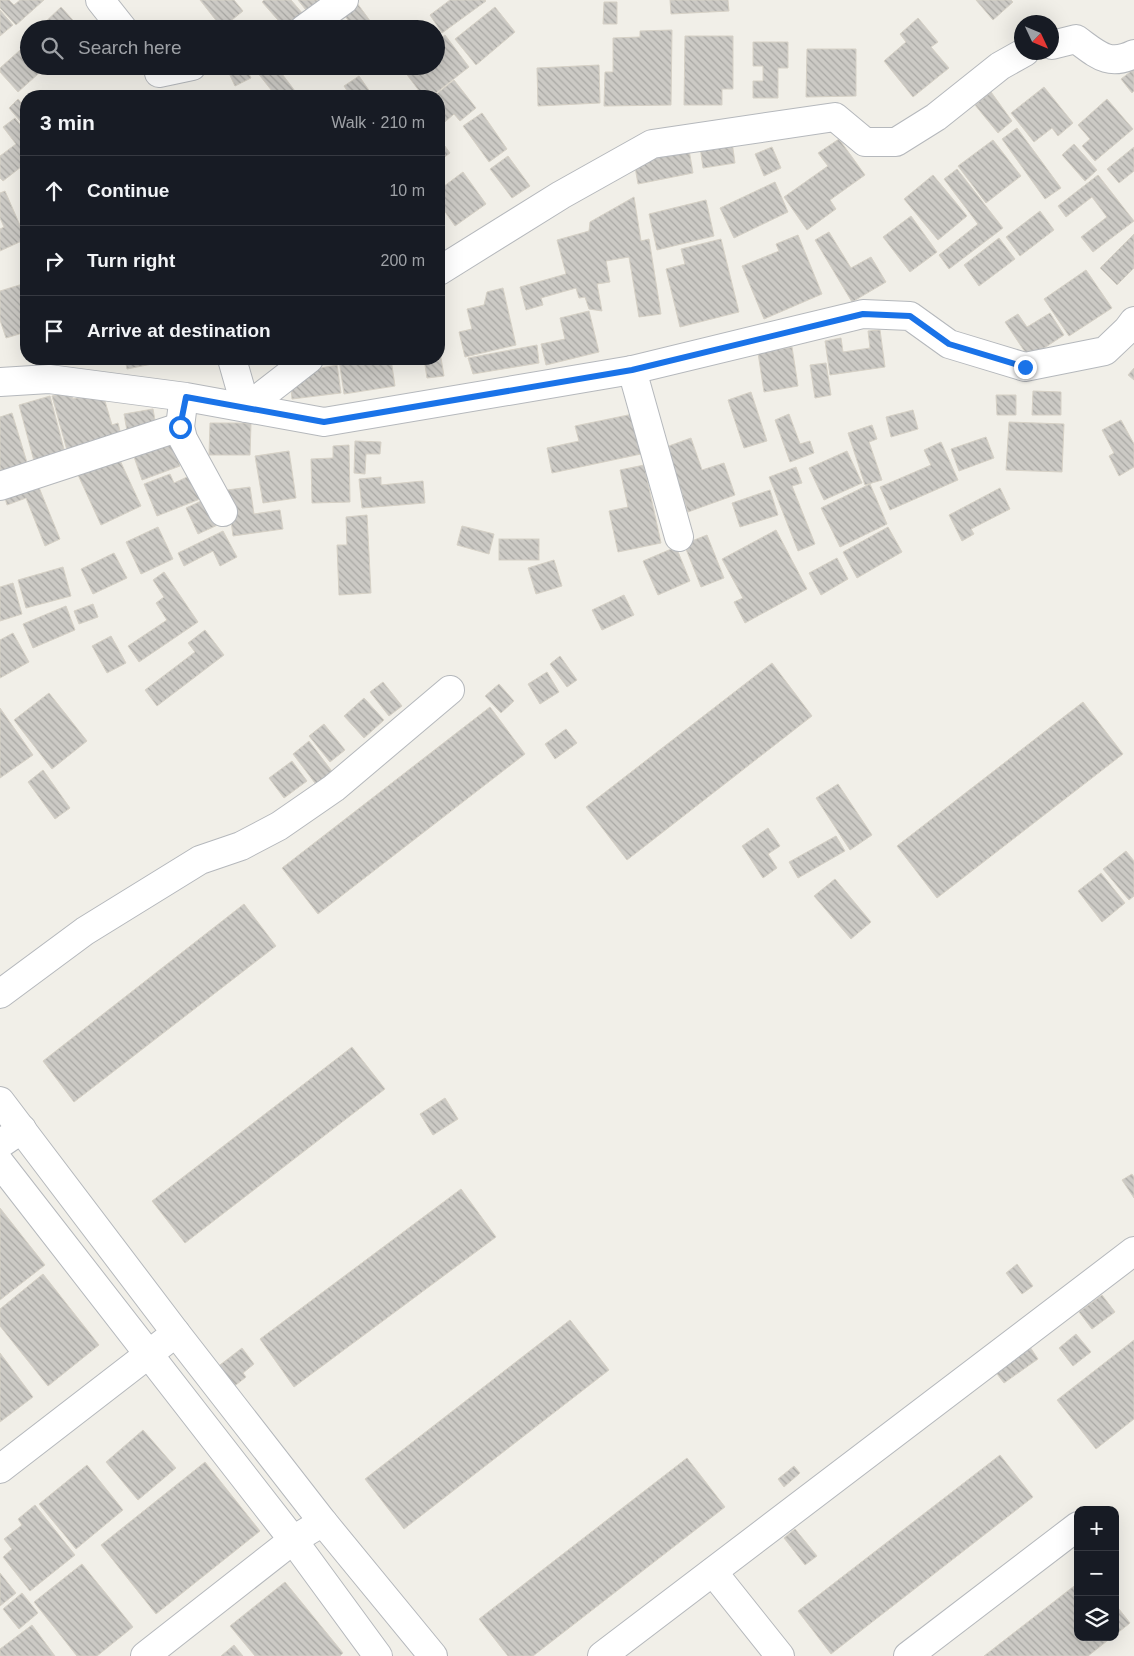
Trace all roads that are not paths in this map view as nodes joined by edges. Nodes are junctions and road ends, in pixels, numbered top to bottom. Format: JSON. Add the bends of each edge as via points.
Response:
{"nodes":[{"id":1,"x":100,"y":0,"type":"edge"},
{"id":2,"x":344,"y":0,"type":"edge"},
{"id":3,"x":116,"y":20,"type":"edge"},
{"id":4,"x":316,"y":20,"type":"edge"},
{"id":5,"x":1059,"y":43,"type":"edge"},
{"id":6,"x":1134,"y":54,"type":"edge"},
{"id":7,"x":1014,"y":58,"type":"edge"},
{"id":8,"x":445,"y":267,"type":"edge"},
{"id":9,"x":1134,"y":321,"type":"edge"},
{"id":10,"x":234,"y":365,"type":"edge"},
{"id":11,"x":301,"y":365,"type":"edge"},
{"id":12,"x":632,"y":370,"type":"junction"},
{"id":13,"x":0,"y":382,"type":"edge"},
{"id":14,"x":186,"y":397,"type":"junction"},
{"id":15,"x":246,"y":408,"type":"junction"},
{"id":16,"x":180,"y":427,"type":"junction"},
{"id":17,"x":0,"y":486,"type":"edge"},
{"id":18,"x":223,"y":512,"type":"dead end"},
{"id":19,"x":679,"y":537,"type":"dead end"},
{"id":20,"x":450,"y":690,"type":"dead end"},
{"id":21,"x":0,"y":994,"type":"edge"},
{"id":22,"x":0,"y":1102,"type":"edge"},
{"id":23,"x":22,"y":1129,"type":"junction"},
{"id":24,"x":0,"y":1144,"type":"edge"},
{"id":25,"x":0,"y":1163,"type":"edge"},
{"id":26,"x":1134,"y":1251,"type":"edge"},
{"id":27,"x":176,"y":1334,"type":"junction"},
{"id":28,"x":148,"y":1354,"type":"junction"},
{"id":29,"x":0,"y":1469,"type":"edge"},
{"id":30,"x":323,"y":1522,"type":"junction"},
{"id":31,"x":1074,"y":1529,"type":"edge"},
{"id":32,"x":293,"y":1540,"type":"junction"},
{"id":33,"x":713,"y":1572,"type":"junction"},
{"id":34,"x":145,"y":1656,"type":"edge"},
{"id":35,"x":378,"y":1656,"type":"edge"},
{"id":36,"x":433,"y":1656,"type":"edge"},
{"id":37,"x":602,"y":1656,"type":"edge"},
{"id":38,"x":780,"y":1656,"type":"edge"},
{"id":39,"x":908,"y":1656,"type":"edge"}],
"edges":[{"from":1,"to":3,"type":"street"},
{"from":2,"to":4,"type":"street"},
{"from":5,"to":6,"type":"street","via":[[1076,40],[1104,58],[1122,60]]},
{"from":7,"to":8,"type":"street","via":[[936,117],[896,142],[865,142],[836,117],[652,144],[561,195]]},
{"from":9,"to":12,"type":"street","via":[[1105,351],[1025,367],[949,344],[910,316],[863,314]]},
{"from":10,"to":15,"type":"street"},
{"from":11,"to":15,"type":"street"},
{"from":12,"to":15,"type":"street","via":[[324,422]]},
{"from":12,"to":19,"type":"street"},
{"from":13,"to":14,"type":"street","via":[[49,379]]},
{"from":14,"to":15,"type":"street"},
{"from":14,"to":16,"type":"street"},
{"from":16,"to":17,"type":"street"},
{"from":16,"to":18,"type":"street","via":[[183,439]]},
{"from":20,"to":21,"type":"street","via":[[334,788],[279,826],[241,846],[200,860],[85,931]]},
{"from":22,"to":23,"type":"street"},
{"from":23,"to":24,"type":"street"},
{"from":23,"to":27,"type":"street"},
{"from":25,"to":28,"type":"street"},
{"from":26,"to":33,"type":"street"},
{"from":27,"to":28,"type":"street"},
{"from":27,"to":30,"type":"street"},
{"from":28,"to":29,"type":"street"},
{"from":28,"to":32,"type":"street"},
{"from":30,"to":32,"type":"street"},
{"from":30,"to":36,"type":"street"},
{"from":31,"to":39,"type":"street"},
{"from":32,"to":34,"type":"street"},
{"from":32,"to":35,"type":"street"},
{"from":33,"to":37,"type":"street"},
{"from":33,"to":38,"type":"street"}]}
